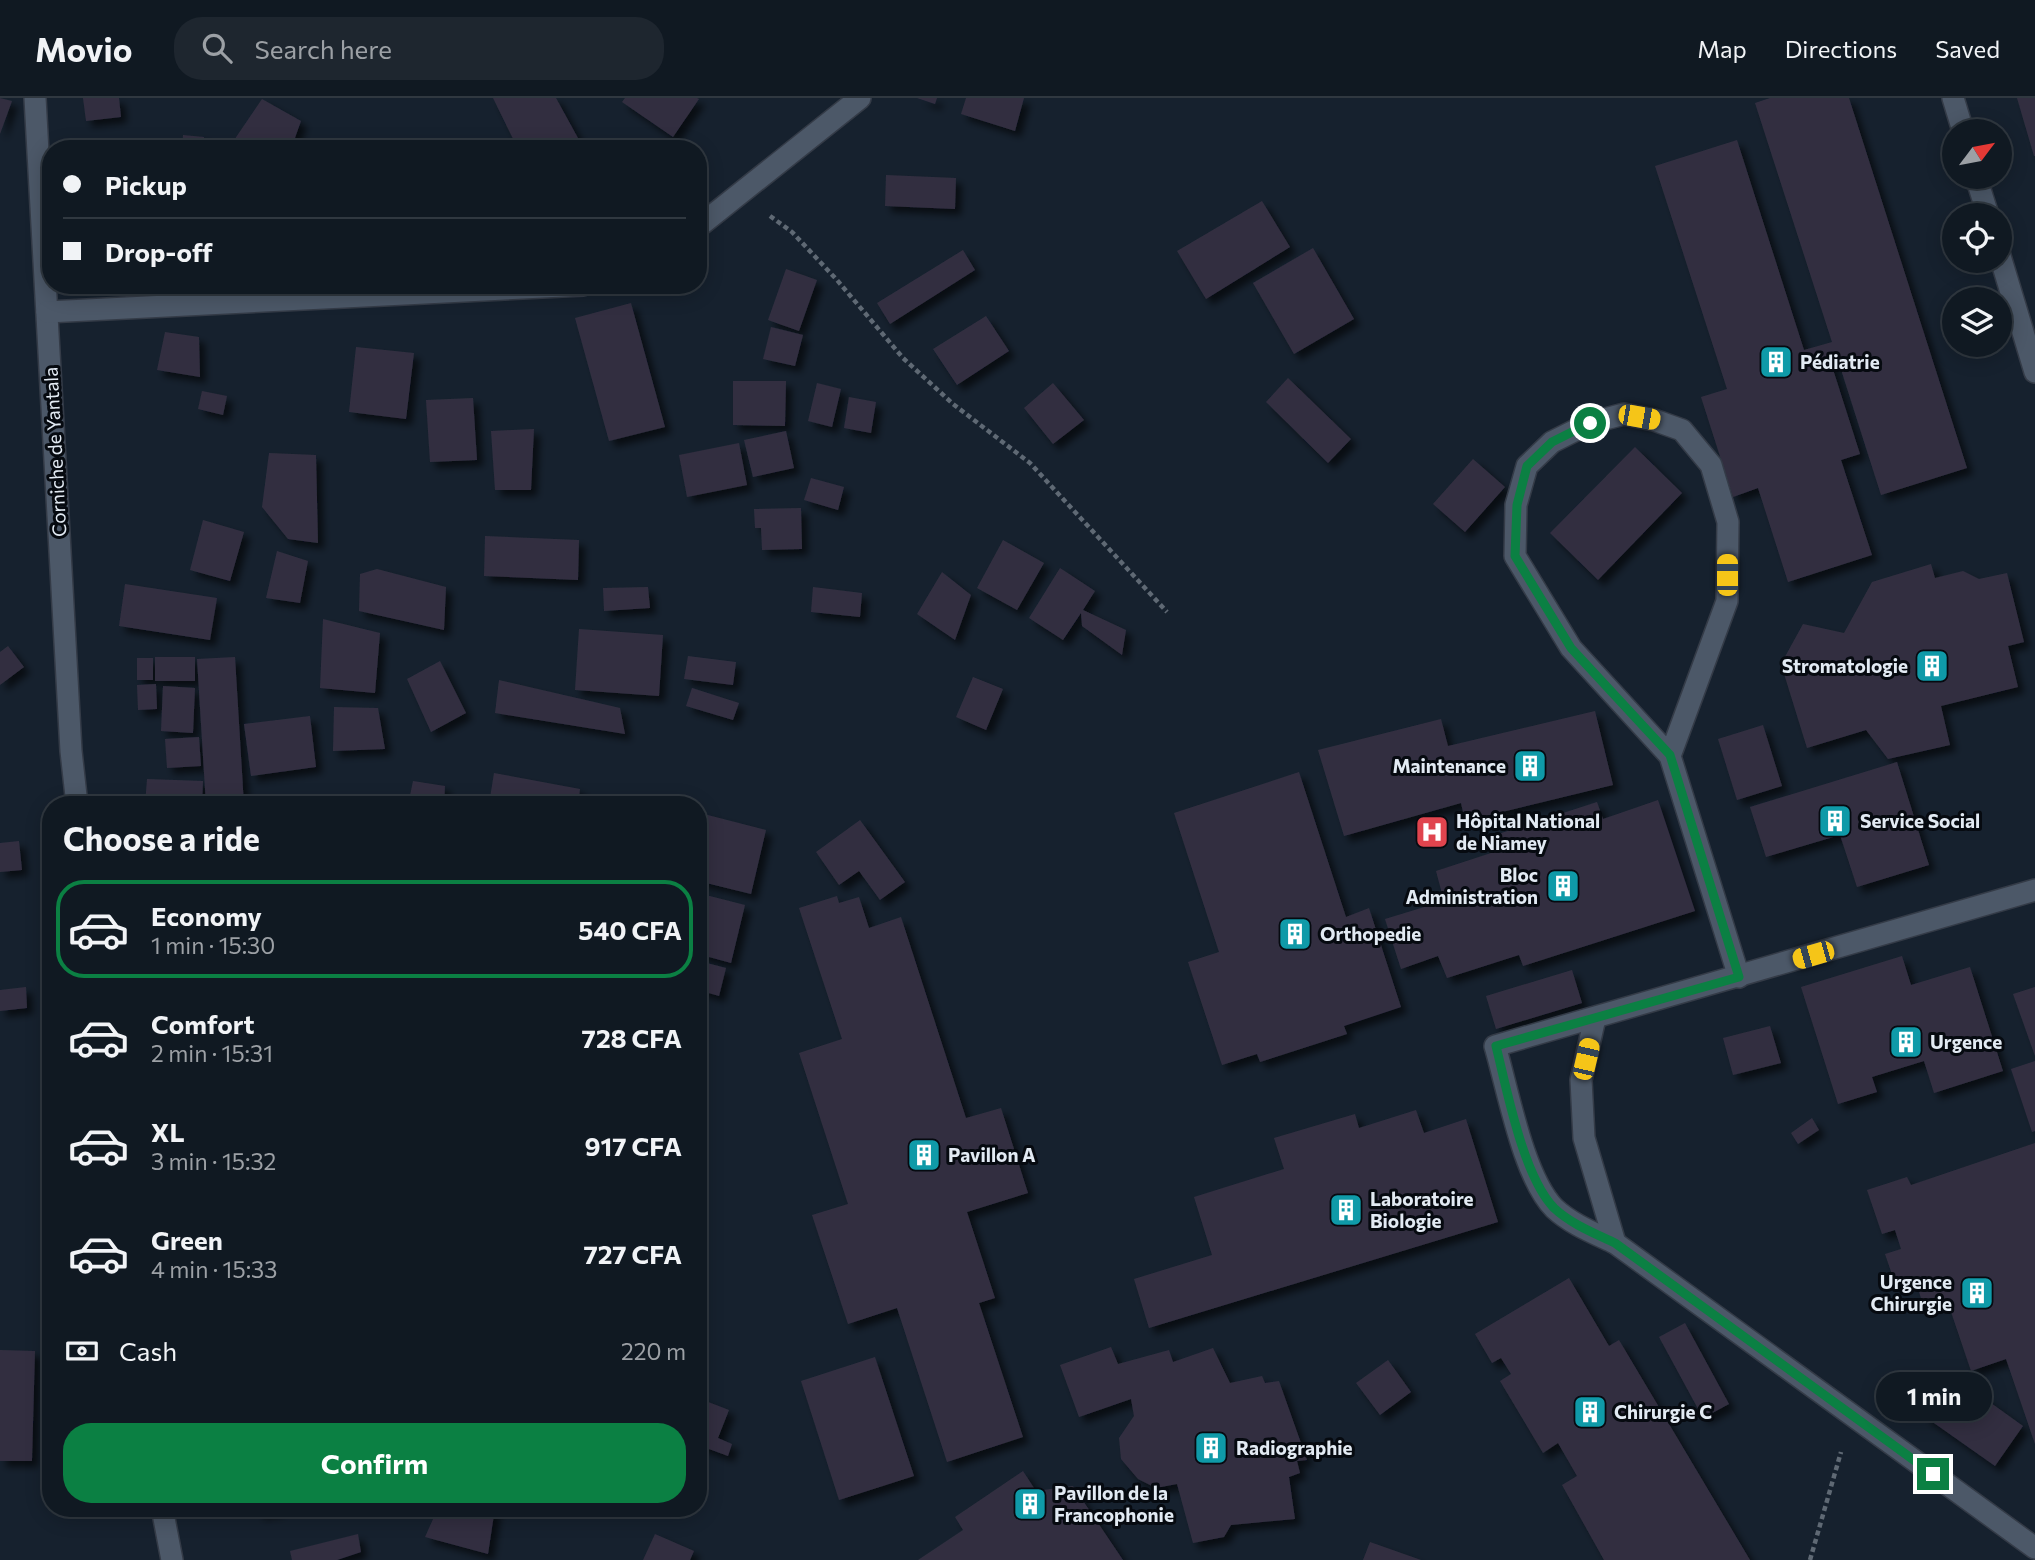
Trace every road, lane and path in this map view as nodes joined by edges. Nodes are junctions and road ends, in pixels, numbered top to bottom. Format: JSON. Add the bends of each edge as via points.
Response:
{"nodes":[{"id":1,"x":35,"y":98,"type":"edge"},
{"id":2,"x":860,"y":98,"type":"edge"},
{"id":3,"x":1953,"y":98,"type":"edge"},
{"id":4,"x":1959,"y":119,"type":"edge"},
{"id":5,"x":740,"y":194,"type":"junction"},
{"id":6,"x":707,"y":220,"type":"edge"},
{"id":7,"x":42,"y":223,"type":"edge"},
{"id":8,"x":2005,"y":273,"type":"edge"},
{"id":9,"x":46,"y":294,"type":"edge"},
{"id":10,"x":404,"y":294,"type":"edge"},
{"id":11,"x":47,"y":312,"type":"junction"},
{"id":12,"x":2035,"y":372,"type":"edge"},
{"id":13,"x":1167,"y":612,"type":"dead end"},
{"id":14,"x":1670,"y":755,"type":"junction"},
{"id":15,"x":76,"y":796,"type":"edge"},
{"id":16,"x":2035,"y":890,"type":"edge"},
{"id":17,"x":1739,"y":977,"type":"junction"},
{"id":18,"x":1595,"y":1018,"type":"junction"},
{"id":19,"x":1615,"y":1243,"type":"junction"},
{"id":20,"x":1852,"y":1414,"type":"junction"},
{"id":21,"x":164,"y":1517,"type":"edge"},
{"id":22,"x":2035,"y":1548,"type":"edge"},
{"id":23,"x":172,"y":1560,"type":"edge"},
{"id":24,"x":1810,"y":1560,"type":"edge"}],
"edges":[{"from":1,"to":7,"type":"street","name":"Corniche de Yantala"},
{"from":2,"to":5,"type":"street"},
{"from":3,"to":4,"type":"street"},
{"from":5,"to":6,"type":"street"},
{"from":5,"to":13,"type":"path","via":[[792,232],[904,358],[953,404],[1030,463]]},
{"from":8,"to":12,"type":"street"},
{"from":9,"to":11,"type":"street","name":"Corniche de Yantala"},
{"from":10,"to":11,"type":"street"},
{"from":11,"to":15,"type":"street","name":"Corniche de Yantala"},
{"from":14,"to":14,"type":"street","via":[[1727,601],[1727,522],[1711,465],[1682,430],[1624,414],[1590,423],[1552,442],[1527,466],[1517,505],[1515,556],[1571,648]]},
{"from":14,"to":17,"type":"street"},
{"from":16,"to":17,"type":"street"},
{"from":17,"to":18,"type":"street"},
{"from":18,"to":19,"type":"street","via":[[1581,1080],[1584,1138]]},
{"from":18,"to":19,"type":"street","via":[[1496,1046],[1534,1176],[1553,1207],[1577,1225]]},
{"from":19,"to":20,"type":"street"},
{"from":20,"to":22,"type":"street"},
{"from":20,"to":24,"type":"path"},
{"from":21,"to":23,"type":"street"}]}
